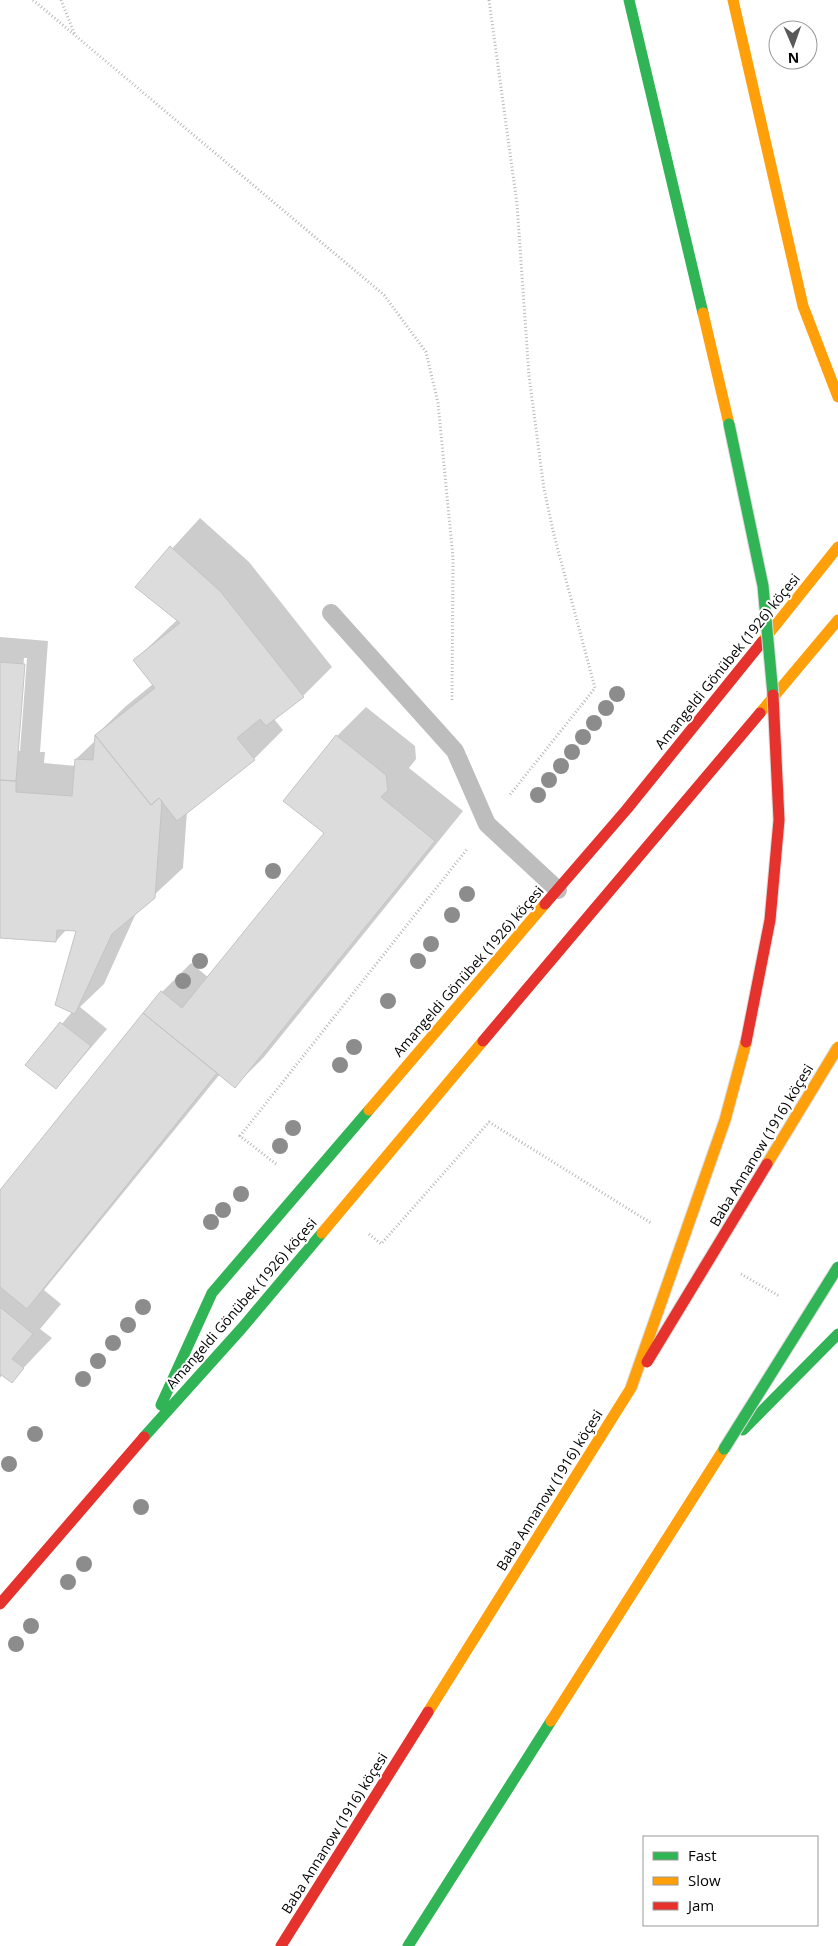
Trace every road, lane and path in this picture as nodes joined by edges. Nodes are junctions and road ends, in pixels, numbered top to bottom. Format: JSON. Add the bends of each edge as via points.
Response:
{"nodes":[{"id":1,"x":33,"y":0,"type":"edge"},
{"id":2,"x":61,"y":0,"type":"edge"},
{"id":3,"x":629,"y":0,"type":"edge"},
{"id":4,"x":733,"y":0,"type":"edge"},
{"id":5,"x":76,"y":36,"type":"junction"},
{"id":6,"x":838,"y":397,"type":"edge"},
{"id":7,"x":838,"y":546,"type":"edge"},
{"id":8,"x":332,"y":613,"type":"dead end"},
{"id":9,"x":838,"y":620,"type":"edge"},
{"id":10,"x":451,"y":746,"type":"junction"},
{"id":11,"x":558,"y":890,"type":"junction"},
{"id":12,"x":838,"y":1047,"type":"edge"},
{"id":13,"x":838,"y":1267,"type":"edge"},
{"id":14,"x":838,"y":1334,"type":"edge"},
{"id":15,"x":631,"y":1388,"type":"junction"},
{"id":16,"x":148,"y":1432,"type":"junction"},
{"id":17,"x":724,"y":1449,"type":"junction"},
{"id":18,"x":0,"y":1604,"type":"edge"},
{"id":19,"x":280,"y":1946,"type":"edge"},
{"id":20,"x":408,"y":1946,"type":"edge"}],
"edges":[{"from":1,"to":5,"type":"path"},
{"from":2,"to":5,"type":"path"},
{"from":3,"to":15,"type":"main road","bridge":true,"via":[[729,424],[762,586],[775,720],[780,820],[770,920],[751,1025],[724,1120]]},
{"from":4,"to":6,"type":"main road","via":[[803,306]]},
{"from":5,"to":10,"type":"path","via":[[384,295],[426,352],[438,402],[453,558]]},
{"from":7,"to":11,"type":"main road","name":"Amangeldi Gönübek (1926) köçesi"},
{"from":8,"to":10,"type":"lane"},
{"from":9,"to":16,"type":"main road","name":"Amangeldi Gönübek (1926) köçesi","via":[[260,1306]]},
{"from":10,"to":11,"type":"lane","via":[[487,824]]},
{"from":11,"to":16,"type":"main road","name":"Amangeldi Gönübek (1926) köçesi","via":[[212,1293]]},
{"from":12,"to":15,"type":"main road","name":"Baba Annanow (1916) köçesi","bridge":true},
{"from":13,"to":17,"type":"main road","bridge":true},
{"from":14,"to":17,"type":"main road","bridge":true},
{"from":15,"to":19,"type":"main road","name":"Baba Annanow (1916) köçesi"},
{"from":16,"to":18,"type":"main road","name":"Amangeldi Gönübek (1926) köçesi"},
{"from":17,"to":20,"type":"main road"}]}
